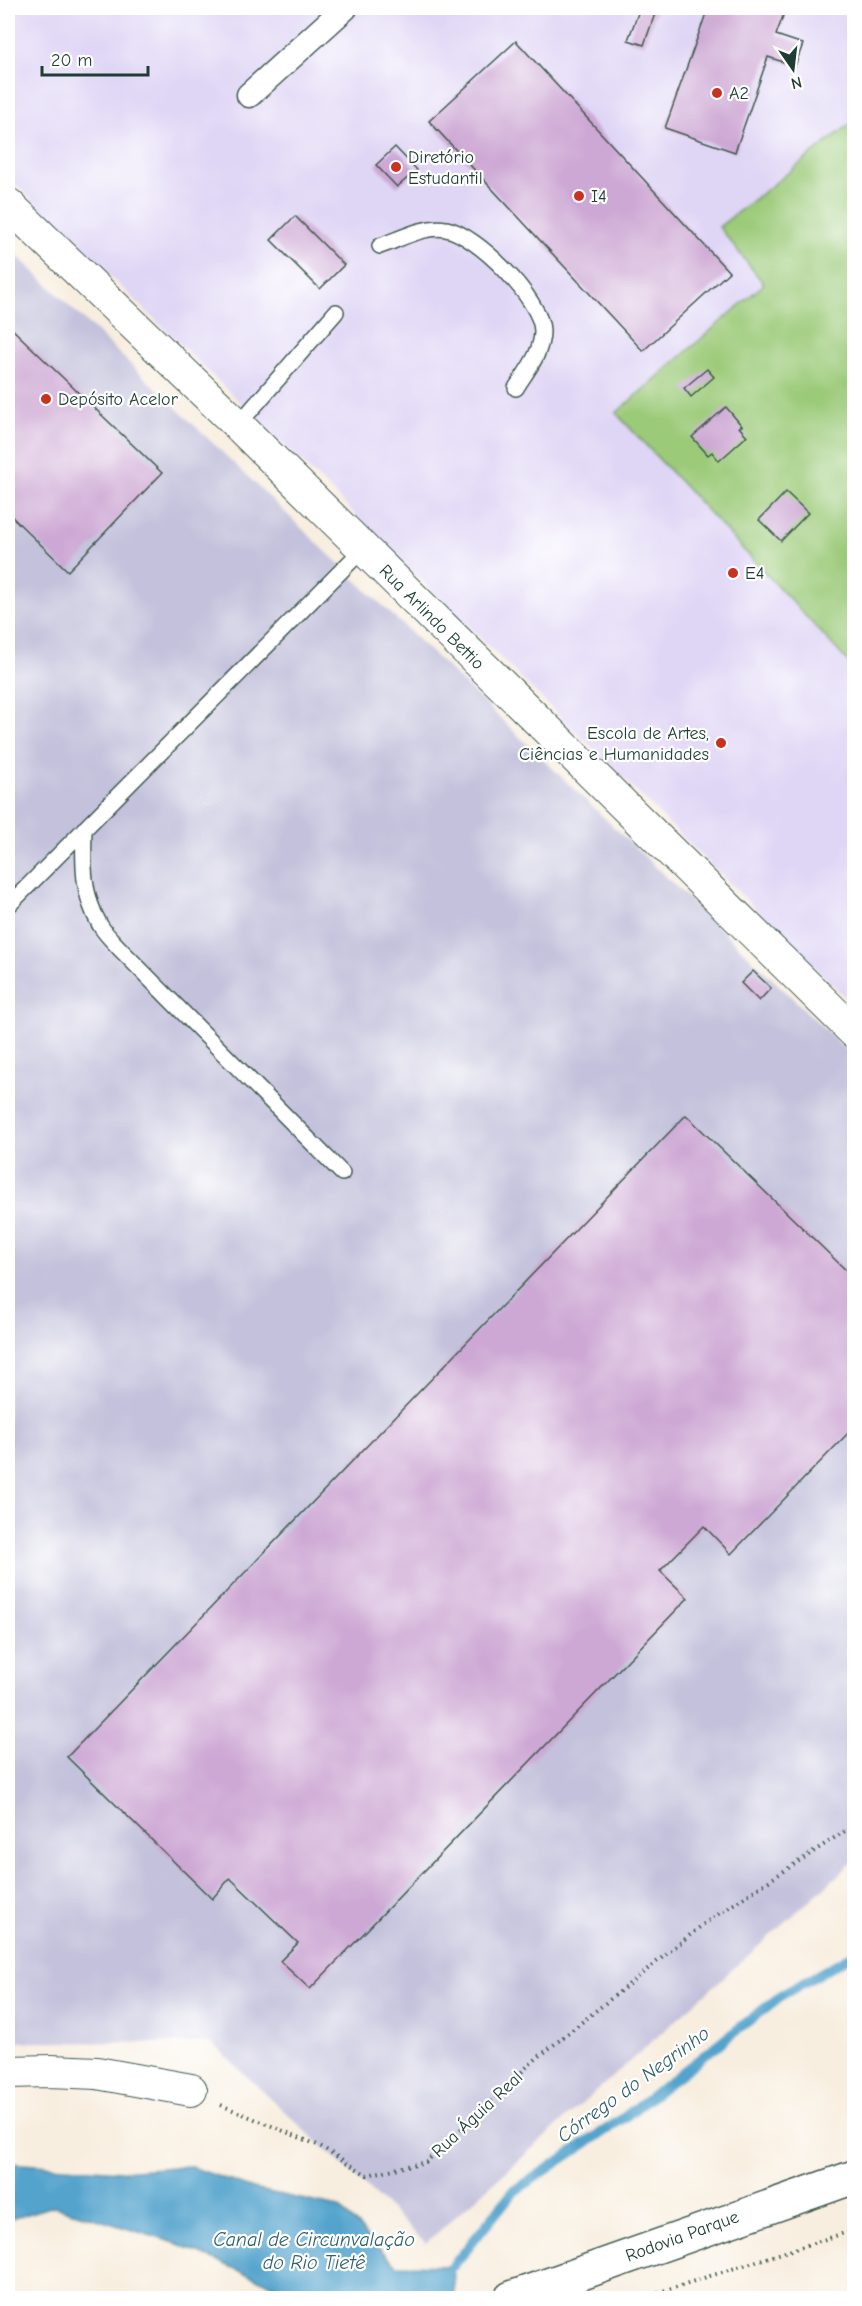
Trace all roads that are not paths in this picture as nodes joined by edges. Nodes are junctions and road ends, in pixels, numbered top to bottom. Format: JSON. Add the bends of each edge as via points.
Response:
{"nodes":[{"id":1,"x":345,"y":8,"type":"edge"},
{"id":2,"x":249,"y":95,"type":"dead end"},
{"id":3,"x":8,"y":204,"type":"edge"},
{"id":4,"x":380,"y":246,"type":"dead end"},
{"id":5,"x":336,"y":312,"type":"dead end"},
{"id":6,"x":516,"y":388,"type":"dead end"},
{"id":7,"x":238,"y":425,"type":"junction"},
{"id":8,"x":363,"y":549,"type":"junction"},
{"id":9,"x":84,"y":829,"type":"junction"},
{"id":10,"x":8,"y":906,"type":"edge"},
{"id":11,"x":855,"y":1032,"type":"edge"},
{"id":12,"x":342,"y":1173,"type":"dead end"},
{"id":13,"x":8,"y":2072,"type":"edge"},
{"id":14,"x":191,"y":2090,"type":"road end"},
{"id":15,"x":855,"y":2177,"type":"edge"},
{"id":16,"x":511,"y":2298,"type":"edge"}],
"edges":[{"from":1,"to":2,"type":"street"},
{"from":3,"to":7,"type":"street","name":"Rua Arlindo Bettio"},
{"from":4,"to":6,"type":"lane","via":[[432,228],[446,229],[464,235],[494,259],[534,303],[542,328],[540,349]]},
{"from":5,"to":7,"type":"lane"},
{"from":7,"to":8,"type":"street","name":"Rua Arlindo Bettio"},
{"from":8,"to":9,"type":"lane"},
{"from":8,"to":11,"type":"street","name":"Rua Arlindo Bettio"},
{"from":9,"to":10,"type":"lane"},
{"from":9,"to":12,"type":"lane","via":[[83,874],[100,925]]},
{"from":13,"to":14,"type":"street","via":[[97,2073]]},
{"from":15,"to":16,"type":"street","name":"Rodovia Parque"}]}
